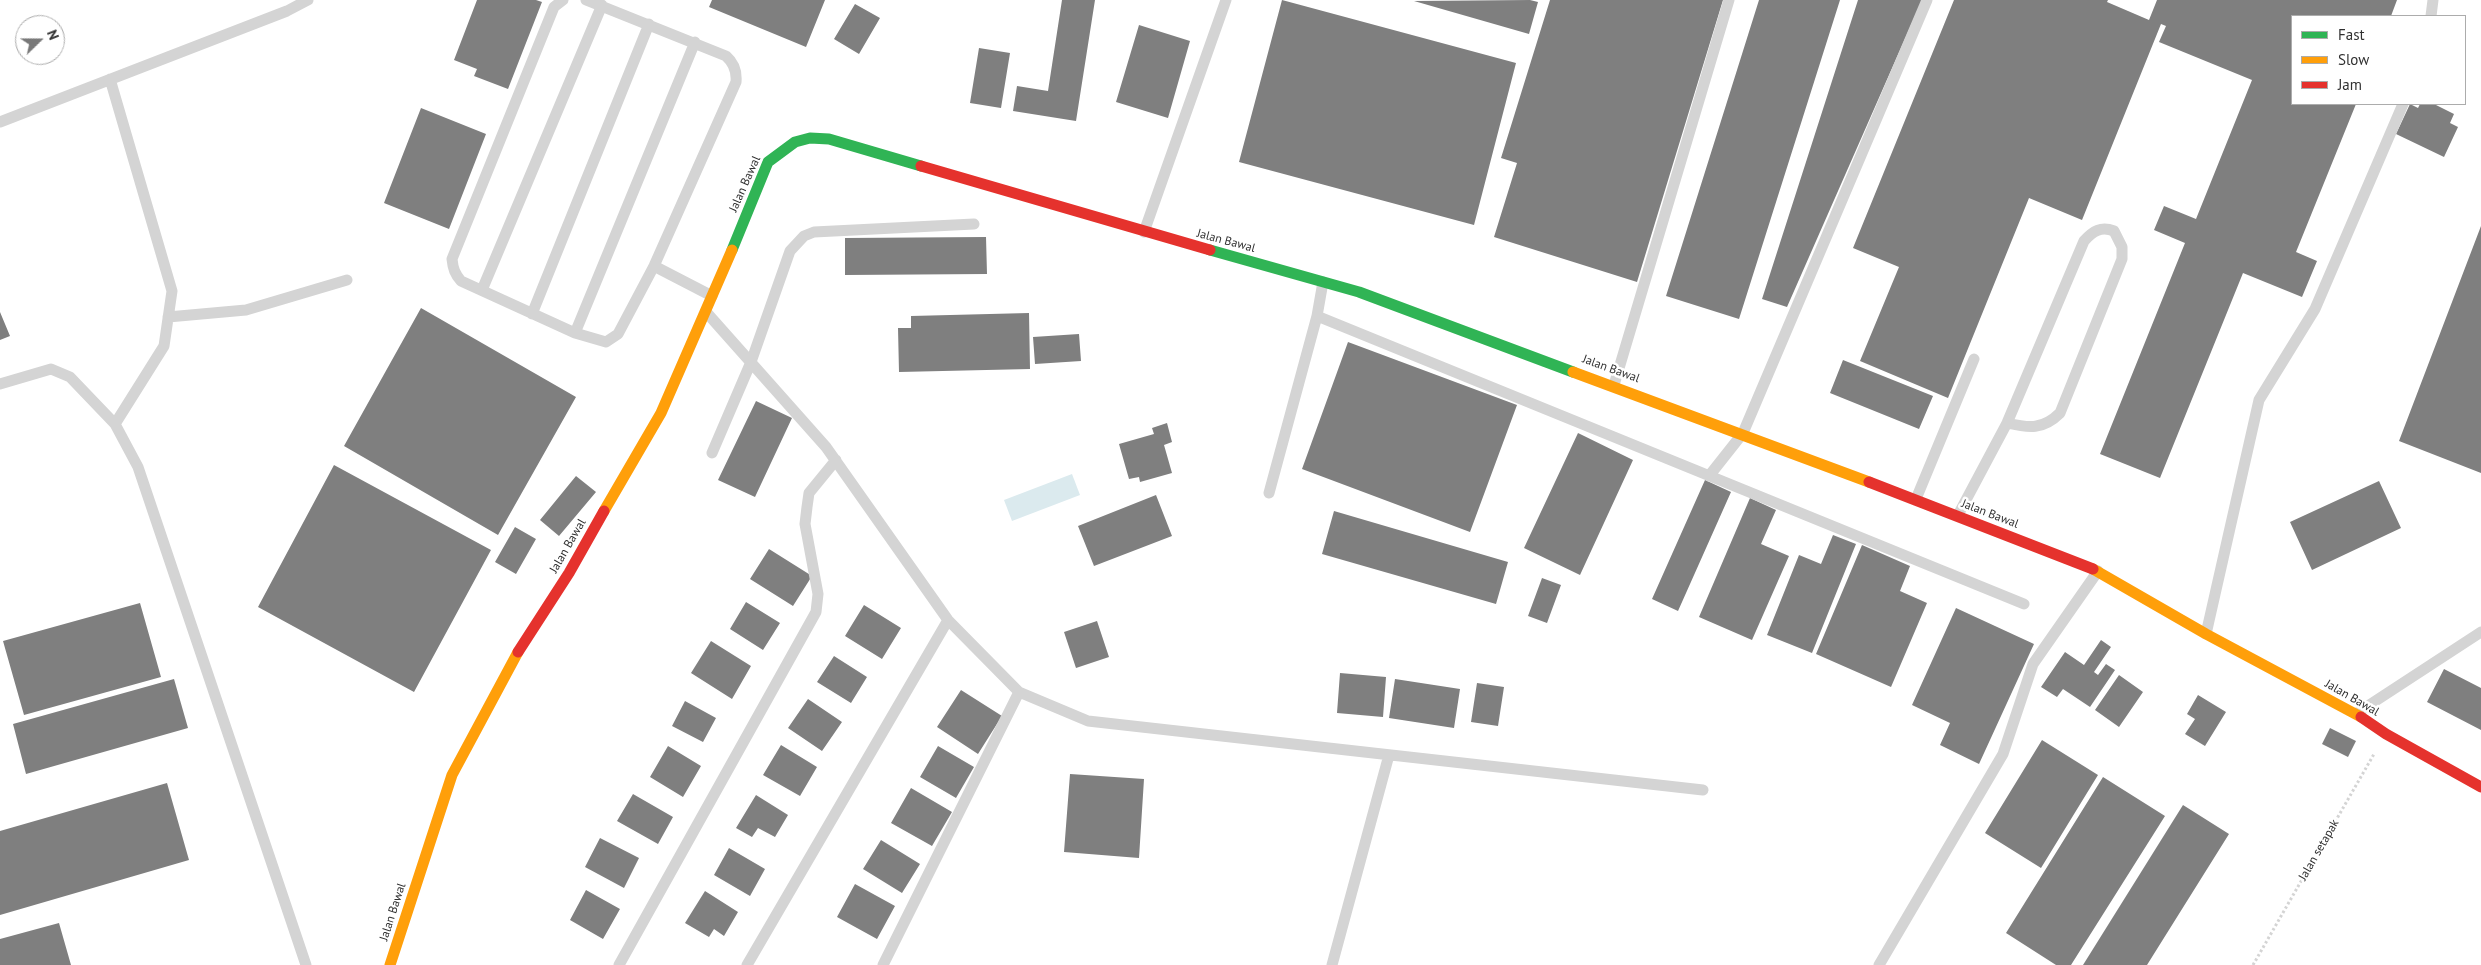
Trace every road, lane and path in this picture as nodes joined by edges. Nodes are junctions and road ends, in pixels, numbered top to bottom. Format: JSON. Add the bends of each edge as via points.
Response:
{"nodes":[{"id":1,"x":308,"y":0,"type":"edge"},
{"id":2,"x":563,"y":0,"type":"edge"},
{"id":3,"x":586,"y":0,"type":"edge"},
{"id":4,"x":1226,"y":0,"type":"edge"},
{"id":5,"x":1729,"y":0,"type":"edge"},
{"id":6,"x":1927,"y":0,"type":"edge"},
{"id":7,"x":2433,"y":0,"type":"edge"},
{"id":8,"x":602,"y":5,"type":"junction"},
{"id":9,"x":2431,"y":15,"type":"edge"},
{"id":10,"x":650,"y":24,"type":"junction"},
{"id":11,"x":695,"y":42,"type":"junction"},
{"id":12,"x":110,"y":79,"type":"junction"},
{"id":13,"x":2402,"y":105,"type":"edge"},
{"id":14,"x":0,"y":122,"type":"edge"},
{"id":15,"x":974,"y":224,"type":"dead end"},
{"id":16,"x":1144,"y":232,"type":"junction"},
{"id":17,"x":654,"y":266,"type":"junction"},
{"id":18,"x":347,"y":280,"type":"dead end"},
{"id":19,"x":1323,"y":282,"type":"junction"},
{"id":20,"x":482,"y":290,"type":"junction"},
{"id":21,"x":712,"y":296,"type":"junction"},
{"id":22,"x":706,"y":312,"type":"junction"},
{"id":23,"x":532,"y":314,"type":"junction"},
{"id":24,"x":1317,"y":316,"type":"junction"},
{"id":25,"x":168,"y":317,"type":"junction"},
{"id":26,"x":575,"y":334,"type":"junction"},
{"id":27,"x":1974,"y":359,"type":"dead end"},
{"id":28,"x":751,"y":362,"type":"junction"},
{"id":29,"x":0,"y":384,"type":"edge"},
{"id":30,"x":1614,"y":385,"type":"junction"},
{"id":31,"x":2007,"y":423,"type":"junction"},
{"id":32,"x":115,"y":424,"type":"junction"},
{"id":33,"x":1743,"y":433,"type":"junction"},
{"id":34,"x":712,"y":453,"type":"dead end"},
{"id":35,"x":836,"y":460,"type":"junction"},
{"id":36,"x":1709,"y":476,"type":"junction"},
{"id":37,"x":1269,"y":493,"type":"dead end"},
{"id":38,"x":1916,"y":499,"type":"junction"},
{"id":39,"x":1958,"y":517,"type":"junction"},
{"id":40,"x":2098,"y":571,"type":"junction"},
{"id":41,"x":2024,"y":604,"type":"dead end"},
{"id":42,"x":948,"y":620,"type":"junction"},
{"id":43,"x":2481,"y":632,"type":"edge"},
{"id":44,"x":2206,"y":634,"type":"junction"},
{"id":45,"x":1019,"y":692,"type":"junction"},
{"id":46,"x":2356,"y":714,"type":"junction"},
{"id":47,"x":2386,"y":734,"type":"junction"},
{"id":48,"x":1389,"y":755,"type":"junction"},
{"id":49,"x":2481,"y":787,"type":"edge"},
{"id":50,"x":1703,"y":790,"type":"dead end"},
{"id":51,"x":306,"y":965,"type":"edge"},
{"id":52,"x":390,"y":965,"type":"edge"},
{"id":53,"x":619,"y":965,"type":"edge"},
{"id":54,"x":747,"y":965,"type":"edge"},
{"id":55,"x":883,"y":965,"type":"edge"},
{"id":56,"x":1332,"y":965,"type":"edge"},
{"id":57,"x":1879,"y":965,"type":"edge"},
{"id":58,"x":2253,"y":965,"type":"edge"}],
"edges":[{"from":1,"to":12,"type":"lane"},
{"from":2,"to":20,"type":"lane","via":[[554,7],[452,259],[455,274],[461,281]]},
{"from":3,"to":8,"type":"lane"},
{"from":4,"to":16,"type":"lane"},
{"from":5,"to":30,"type":"lane"},
{"from":6,"to":33,"type":"lane"},
{"from":7,"to":9,"type":"lane"},
{"from":8,"to":10,"type":"lane"},
{"from":8,"to":20,"type":"lane"},
{"from":10,"to":11,"type":"lane"},
{"from":10,"to":23,"type":"lane"},
{"from":11,"to":17,"type":"lane","via":[[726,56],[734,68],[736,82]]},
{"from":11,"to":26,"type":"lane"},
{"from":12,"to":14,"type":"lane"},
{"from":12,"to":25,"type":"lane","via":[[172,291]]},
{"from":13,"to":44,"type":"lane","via":[[2315,309],[2259,400]]},
{"from":15,"to":28,"type":"lane","via":[[814,232],[804,236],[790,251]]},
{"from":16,"to":19,"type":"street","name":"Jalan Bawal"},
{"from":16,"to":21,"type":"street","name":"Jalan Bawal","via":[[829,138],[806,137],[784,146],[768,162]]},
{"from":17,"to":21,"type":"lane"},
{"from":17,"to":26,"type":"lane","via":[[614,338],[600,342]]},
{"from":18,"to":25,"type":"lane","via":[[246,310]]},
{"from":19,"to":24,"type":"lane"},
{"from":19,"to":30,"type":"street","name":"Jalan Bawal","via":[[1359,292]]},
{"from":20,"to":23,"type":"lane"},
{"from":21,"to":22,"type":"street","name":"Jalan Bawal"},
{"from":22,"to":28,"type":"lane"},
{"from":22,"to":52,"type":"street","name":"Jalan Bawal","via":[[661,413],[569,573],[506,672],[452,775]]},
{"from":23,"to":26,"type":"lane"},
{"from":24,"to":36,"type":"lane"},
{"from":24,"to":37,"type":"lane"},
{"from":25,"to":32,"type":"lane","via":[[164,346]]},
{"from":27,"to":38,"type":"lane"},
{"from":28,"to":34,"type":"lane"},
{"from":28,"to":35,"type":"lane"},
{"from":29,"to":32,"type":"lane","via":[[51,369],[70,377]]},
{"from":30,"to":33,"type":"street","name":"Jalan Bawal"},
{"from":31,"to":31,"type":"lane","via":[[2084,241],[2098,230],[2107,228],[2114,231],[2122,247],[2122,259],[2060,413],[2042,426],[2030,428]]},
{"from":31,"to":39,"type":"lane"},
{"from":32,"to":51,"type":"lane","via":[[138,467]]},
{"from":33,"to":36,"type":"lane"},
{"from":33,"to":38,"type":"street","name":"Jalan Bawal"},
{"from":35,"to":42,"type":"lane"},
{"from":35,"to":53,"type":"lane","via":[[809,493],[807,507],[805,524],[818,594],[816,612]]},
{"from":36,"to":41,"type":"lane"},
{"from":38,"to":39,"type":"street","name":"Jalan Bawal"},
{"from":39,"to":40,"type":"street","name":"Jalan Bawal"},
{"from":40,"to":44,"type":"street","name":"Jalan Bawal"},
{"from":40,"to":57,"type":"lane","via":[[2033,664],[2003,754]]},
{"from":42,"to":45,"type":"lane"},
{"from":42,"to":54,"type":"lane"},
{"from":43,"to":46,"type":"lane"},
{"from":44,"to":46,"type":"street","name":"Jalan Bawal"},
{"from":45,"to":48,"type":"lane","via":[[1088,721]]},
{"from":45,"to":55,"type":"lane"},
{"from":46,"to":47,"type":"street","name":"Jalan Bawal"},
{"from":47,"to":49,"type":"street","name":"Jalan Bawal"},
{"from":47,"to":58,"type":"path","name":"Jalan setapak"},
{"from":48,"to":50,"type":"lane"},
{"from":48,"to":56,"type":"lane"}]}
